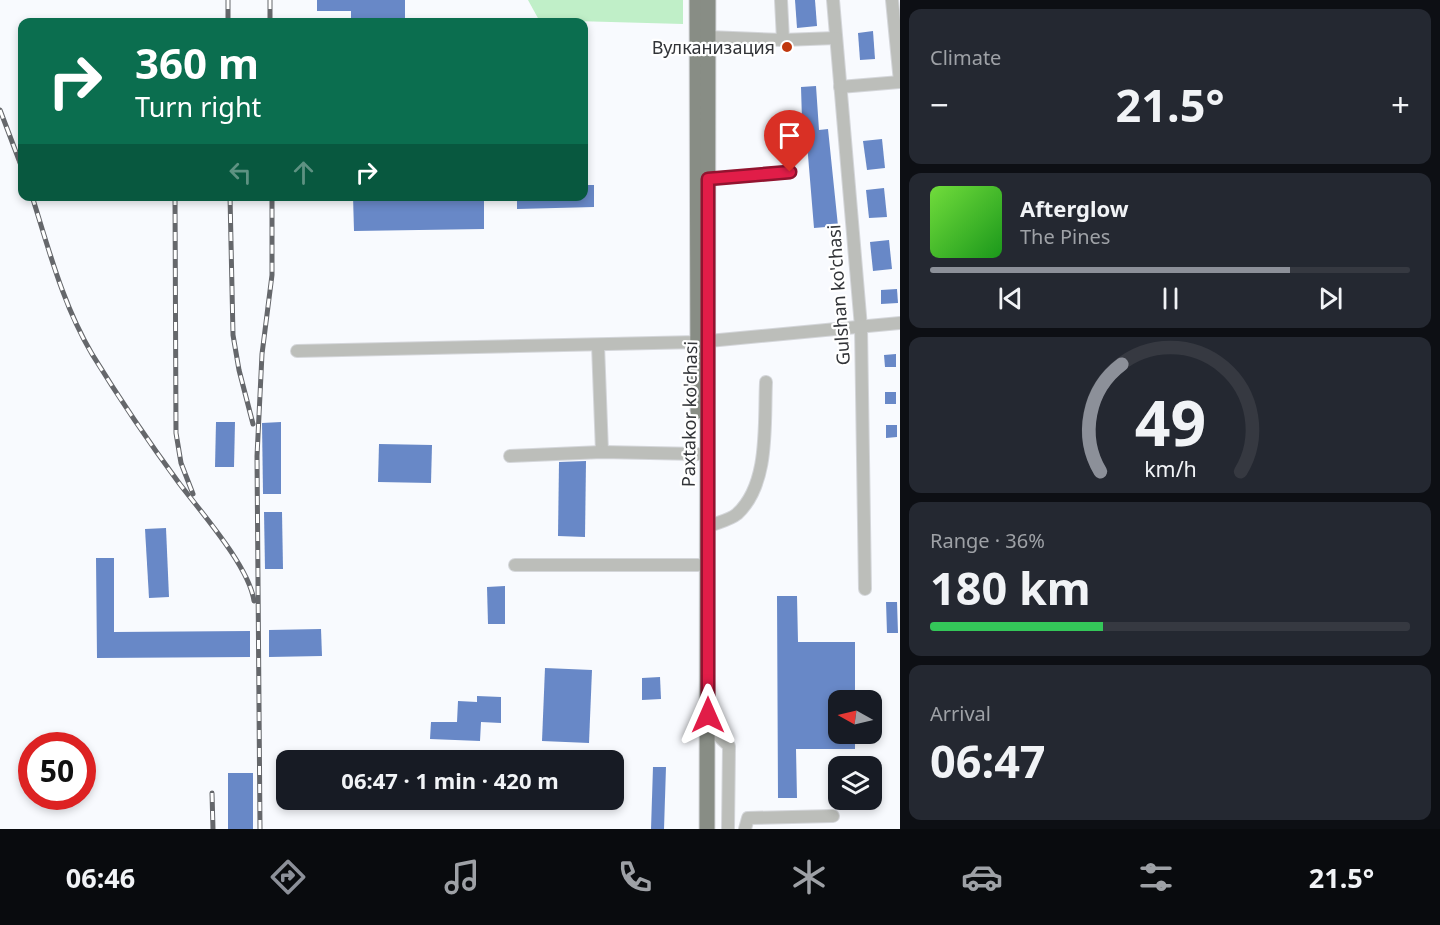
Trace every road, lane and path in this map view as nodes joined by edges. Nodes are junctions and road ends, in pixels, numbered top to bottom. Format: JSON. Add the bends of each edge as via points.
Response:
{"nodes":[{"id":1,"x":697,"y":0,"type":"edge"},
{"id":2,"x":708,"y":0,"type":"edge"},
{"id":3,"x":781,"y":0,"type":"edge"},
{"id":4,"x":833,"y":0,"type":"edge"},
{"id":5,"x":892,"y":0,"type":"edge"},
{"id":6,"x":708,"y":37,"type":"junction"},
{"id":7,"x":836,"y":38,"type":"junction"},
{"id":8,"x":783,"y":40,"type":"junction"},
{"id":9,"x":900,"y":82,"type":"edge"},
{"id":10,"x":840,"y":87,"type":"junction"},
{"id":11,"x":790,"y":172,"type":"dead end"},
{"id":12,"x":708,"y":179,"type":"junction"},
{"id":13,"x":900,"y":323,"type":"edge"},
{"id":14,"x":861,"y":327,"type":"junction"},
{"id":15,"x":703,"y":342,"type":"junction"},
{"id":16,"x":598,"y":345,"type":"junction"},
{"id":17,"x":297,"y":351,"type":"dead end"},
{"id":18,"x":766,"y":382,"type":"dead end"},
{"id":19,"x":602,"y":452,"type":"junction"},
{"id":20,"x":698,"y":454,"type":"junction"},
{"id":21,"x":510,"y":456,"type":"dead end"},
{"id":22,"x":707,"y":527,"type":"junction"},
{"id":23,"x":515,"y":565,"type":"dead end"},
{"id":24,"x":698,"y":565,"type":"junction"},
{"id":25,"x":865,"y":589,"type":"dead end"},
{"id":26,"x":708,"y":726,"type":"junction"},
{"id":27,"x":832,"y":816,"type":"dead end"},
{"id":28,"x":698,"y":829,"type":"edge"},
{"id":29,"x":707,"y":829,"type":"edge"},
{"id":30,"x":728,"y":829,"type":"edge"},
{"id":31,"x":745,"y":829,"type":"edge"}],
"edges":[{"from":1,"to":15,"type":"main road","name":"Paxtakor ko'chasi"},
{"from":2,"to":6,"type":"main road","name":"Paxtakor ko'chasi"},
{"from":3,"to":8,"type":"street"},
{"from":4,"to":7,"type":"street","name":"Gulshan ko'chasi"},
{"from":5,"to":9,"type":"street"},
{"from":6,"to":8,"type":"street"},
{"from":6,"to":12,"type":"main road","name":"Paxtakor ko'chasi"},
{"from":7,"to":8,"type":"street"},
{"from":7,"to":10,"type":"street","name":"Gulshan ko'chasi"},
{"from":9,"to":10,"type":"street"},
{"from":10,"to":14,"type":"street","name":"Gulshan ko'chasi"},
{"from":11,"to":12,"type":"street"},
{"from":12,"to":15,"type":"main road","name":"Paxtakor ko'chasi"},
{"from":13,"to":14,"type":"street"},
{"from":14,"to":15,"type":"street"},
{"from":14,"to":25,"type":"street","name":"Gulshan ko'chasi"},
{"from":15,"to":16,"type":"street"},
{"from":15,"to":20,"type":"main road","name":"Paxtakor ko'chasi"},
{"from":15,"to":22,"type":"main road","name":"Paxtakor ko'chasi"},
{"from":16,"to":17,"type":"street"},
{"from":16,"to":19,"type":"street"},
{"from":18,"to":22,"type":"street","via":[[762,468],[748,500],[736,515]]},
{"from":19,"to":20,"type":"street"},
{"from":19,"to":21,"type":"street"},
{"from":20,"to":24,"type":"main road","name":"Paxtakor ko'chasi"},
{"from":22,"to":26,"type":"main road","name":"Paxtakor ko'chasi"},
{"from":23,"to":24,"type":"street"},
{"from":24,"to":28,"type":"main road","name":"Paxtakor ko'chasi"},
{"from":26,"to":29,"type":"main road","name":"Paxtakor ko'chasi"},
{"from":26,"to":30,"type":"street","via":[[729,746]]},
{"from":27,"to":31,"type":"street","via":[[748,818]]}]}
